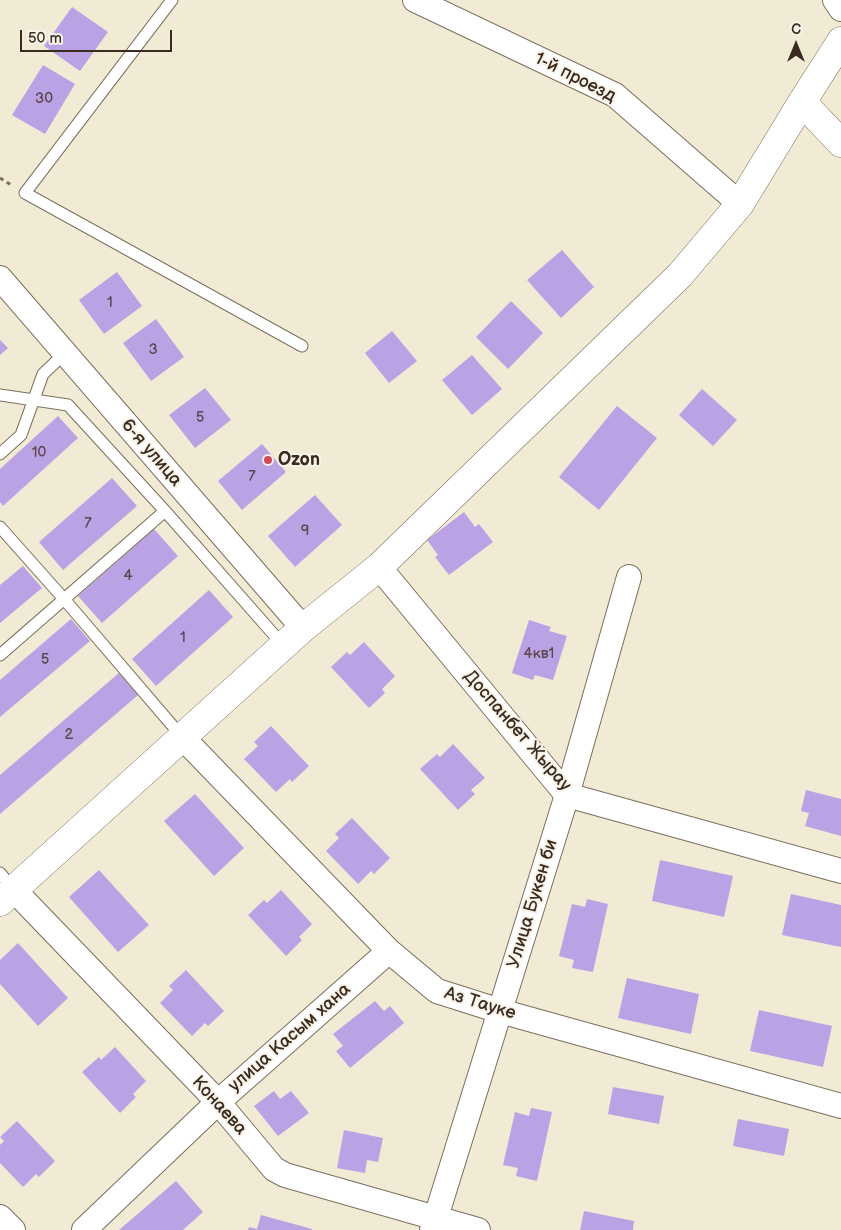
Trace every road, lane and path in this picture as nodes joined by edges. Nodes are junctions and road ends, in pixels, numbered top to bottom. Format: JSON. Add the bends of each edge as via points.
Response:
{"nodes":[{"id":1,"x":172,"y":0,"type":"edge"},
{"id":2,"x":415,"y":0,"type":"edge"},
{"id":3,"x":835,"y":0,"type":"edge"},
{"id":4,"x":841,"y":9,"type":"edge"},
{"id":5,"x":841,"y":41,"type":"edge"},
{"id":6,"x":802,"y":102,"type":"junction"},
{"id":7,"x":841,"y":143,"type":"edge"},
{"id":8,"x":740,"y":204,"type":"junction"},
{"id":9,"x":0,"y":278,"type":"edge"},
{"id":10,"x":302,"y":346,"type":"dead end"},
{"id":11,"x":64,"y":354,"type":"junction"},
{"id":12,"x":0,"y":395,"type":"edge"},
{"id":13,"x":34,"y":401,"type":"junction"},
{"id":14,"x":0,"y":454,"type":"edge"},
{"id":15,"x":165,"y":511,"type":"junction"},
{"id":16,"x":0,"y":527,"type":"edge"},
{"id":17,"x":379,"y":567,"type":"junction"},
{"id":18,"x":629,"y":577,"type":"dead end"},
{"id":19,"x":64,"y":599,"type":"junction"},
{"id":20,"x":293,"y":636,"type":"junction"},
{"id":21,"x":0,"y":655,"type":"edge"},
{"id":22,"x":183,"y":738,"type":"junction"},
{"id":23,"x":568,"y":794,"type":"junction"},
{"id":24,"x":841,"y":871,"type":"edge"},
{"id":25,"x":5,"y":888,"type":"edge"},
{"id":26,"x":390,"y":951,"type":"junction"},
{"id":27,"x":500,"y":1011,"type":"junction"},
{"id":28,"x":218,"y":1102,"type":"junction"},
{"id":29,"x":841,"y":1106,"type":"edge"},
{"id":30,"x":0,"y":1217,"type":"edge"},
{"id":31,"x":434,"y":1223,"type":"edge"},
{"id":32,"x":12,"y":1230,"type":"edge"},
{"id":33,"x":84,"y":1230,"type":"edge"},
{"id":34,"x":478,"y":1230,"type":"edge"}],
"edges":[{"from":1,"to":10,"type":"lane","via":[[25,193]]},
{"from":2,"to":8,"type":"street","name":"1-й проезд","via":[[616,96]]},
{"from":3,"to":4,"type":"street"},
{"from":5,"to":6,"type":"street"},
{"from":6,"to":7,"type":"street"},
{"from":6,"to":8,"type":"street"},
{"from":8,"to":17,"type":"street","via":[[680,275]]},
{"from":9,"to":11,"type":"street","name":"6-я улица"},
{"from":11,"to":13,"type":"lane","via":[[43,374]]},
{"from":11,"to":20,"type":"street","name":"6-я улица"},
{"from":12,"to":13,"type":"lane"},
{"from":13,"to":14,"type":"lane","via":[[21,435]]},
{"from":13,"to":15,"type":"lane","via":[[68,405]]},
{"from":15,"to":19,"type":"lane"},
{"from":15,"to":20,"type":"lane"},
{"from":16,"to":19,"type":"lane"},
{"from":17,"to":20,"type":"street"},
{"from":17,"to":23,"type":"street","name":"Доспанбет Жырау"},
{"from":18,"to":23,"type":"street","name":"Улица Букен би"},
{"from":19,"to":21,"type":"lane"},
{"from":19,"to":22,"type":"lane"},
{"from":20,"to":22,"type":"street"},
{"from":22,"to":25,"type":"street"},
{"from":22,"to":26,"type":"street","name":"Аз Тауке"},
{"from":23,"to":24,"type":"street","name":"Доспанбет Жырау"},
{"from":23,"to":27,"type":"street","name":"Улица Букен би"},
{"from":25,"to":28,"type":"street","name":"Конаева"},
{"from":26,"to":27,"type":"street","name":"Аз Тауке","via":[[437,991]]},
{"from":26,"to":28,"type":"street","name":"улица Касым хана"},
{"from":27,"to":29,"type":"street","name":"Аз Тауке"},
{"from":27,"to":31,"type":"street","name":"Улица Букен би"},
{"from":28,"to":31,"type":"street","name":"Конаева","via":[[274,1169]]},
{"from":28,"to":33,"type":"street","name":"улица Касым хана"},
{"from":30,"to":32,"type":"street"},
{"from":31,"to":34,"type":"street","name":"Конаева"}]}
